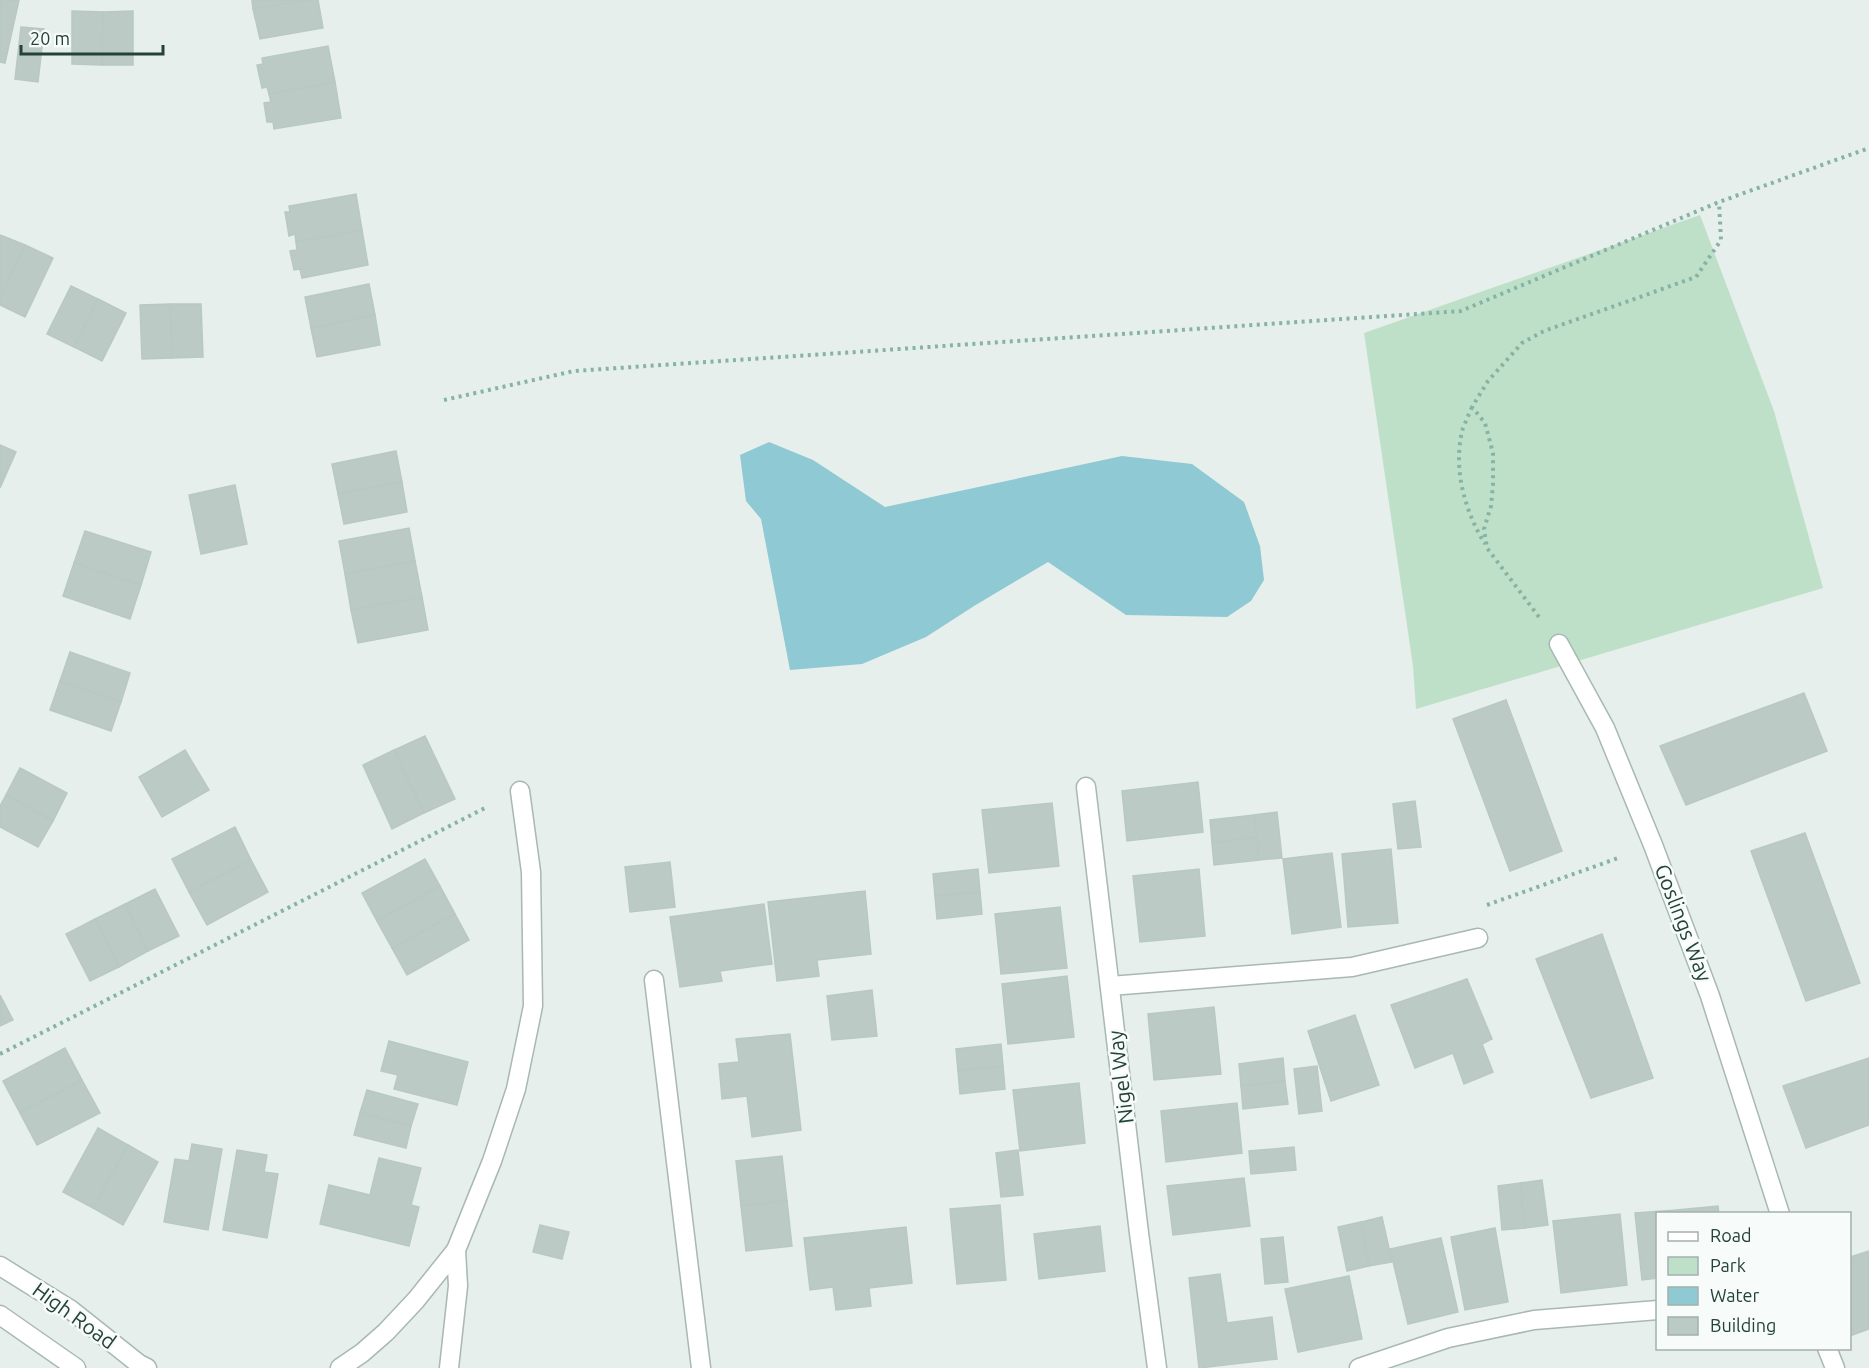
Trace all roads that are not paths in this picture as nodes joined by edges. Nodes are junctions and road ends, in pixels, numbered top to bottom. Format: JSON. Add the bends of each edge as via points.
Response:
{"nodes":[{"id":1,"x":1559,"y":644,"type":"road end"},
{"id":2,"x":1086,"y":787,"type":"dead end"},
{"id":3,"x":520,"y":791,"type":"road end"},
{"id":4,"x":1478,"y":938,"type":"road end"},
{"id":5,"x":654,"y":980,"type":"dead end"},
{"id":6,"x":1110,"y":986,"type":"junction"},
{"id":7,"x":1779,"y":1212,"type":"edge"},
{"id":8,"x":456,"y":1250,"type":"junction"},
{"id":9,"x":0,"y":1266,"type":"edge"},
{"id":10,"x":1656,"y":1310,"type":"edge"},
{"id":11,"x":0,"y":1315,"type":"edge"},
{"id":12,"x":1828,"y":1350,"type":"edge"},
{"id":13,"x":76,"y":1368,"type":"edge"},
{"id":14,"x":147,"y":1368,"type":"edge"},
{"id":15,"x":340,"y":1368,"type":"edge"},
{"id":16,"x":449,"y":1368,"type":"edge"},
{"id":17,"x":701,"y":1368,"type":"edge"},
{"id":18,"x":1157,"y":1368,"type":"edge"},
{"id":19,"x":1359,"y":1368,"type":"edge"},
{"id":20,"x":1835,"y":1368,"type":"edge"}],
"edges":[{"from":1,"to":7,"type":"street","name":"Goslings Way","via":[[1605,728],[1653,845],[1710,996]]},
{"from":2,"to":6,"type":"street","name":"Nigel Way"},
{"from":3,"to":8,"type":"street","via":[[531,872],[532,1006],[516,1089]]},
{"from":4,"to":6,"type":"street","via":[[1352,967]]},
{"from":5,"to":17,"type":"street"},
{"from":6,"to":18,"type":"street","name":"Nigel Way"},
{"from":8,"to":15,"type":"street","via":[[386,1332]]},
{"from":8,"to":16,"type":"street","via":[[458,1286]]},
{"from":9,"to":14,"type":"street","name":"High Road","via":[[71,1310]]},
{"from":10,"to":19,"type":"street","via":[[1534,1320],[1448,1338]]},
{"from":11,"to":13,"type":"street","name":"High Road"},
{"from":12,"to":20,"type":"street"}]}
